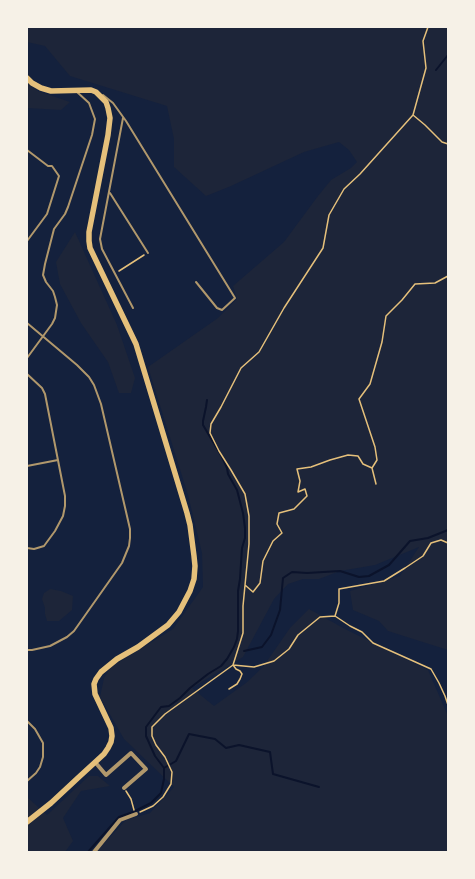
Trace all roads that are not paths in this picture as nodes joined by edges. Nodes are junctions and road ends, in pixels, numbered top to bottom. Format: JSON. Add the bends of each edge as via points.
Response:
{"nodes":[{"id":1,"x":27,"y":78,"type":"edge"},
{"id":2,"x":74,"y":90,"type":"junction"},
{"id":3,"x":96,"y":92,"type":"junction"},
{"id":4,"x":123,"y":118,"type":"junction"},
{"id":5,"x":27,"y":150,"type":"edge"},
{"id":6,"x":109,"y":192,"type":"junction"},
{"id":7,"x":27,"y":241,"type":"edge"},
{"id":8,"x":148,"y":253,"type":"road end"},
{"id":9,"x":196,"y":282,"type":"dead end"},
{"id":10,"x":133,"y":308,"type":"dead end"},
{"id":11,"x":27,"y":323,"type":"edge"},
{"id":12,"x":42,"y":337,"type":"junction"},
{"id":13,"x":27,"y":358,"type":"edge"},
{"id":14,"x":27,"y":374,"type":"edge"},
{"id":15,"x":58,"y":460,"type":"junction"},
{"id":16,"x":27,"y":466,"type":"edge"},
{"id":17,"x":27,"y":548,"type":"edge"},
{"id":18,"x":27,"y":650,"type":"edge"},
{"id":19,"x":27,"y":721,"type":"edge"},
{"id":20,"x":95,"y":762,"type":"junction"},
{"id":21,"x":27,"y":781,"type":"edge"},
{"id":22,"x":124,"y":788,"type":"road end"},
{"id":23,"x":136,"y":814,"type":"road end"},
{"id":24,"x":27,"y":822,"type":"edge"},
{"id":25,"x":94,"y":852,"type":"edge"}],
"edges":[{"from":1,"to":2,"type":"main road","via":[[41,88],[51,91]]},
{"from":2,"to":3,"type":"main road"},
{"from":2,"to":12,"type":"lane","via":[[89,103],[95,119],[68,207],[54,229],[45,264],[43,276],[57,305],[56,318]]},
{"from":3,"to":4,"type":"lane","via":[[113,103]]},
{"from":3,"to":20,"type":"main road","via":[[106,102],[110,118],[89,232],[90,248],[136,344],[187,513],[195,566],[190,591],[179,612],[168,625],[112,663],[96,679],[95,694],[111,728],[112,736],[108,748]]},
{"from":4,"to":6,"type":"lane"},
{"from":4,"to":9,"type":"lane","via":[[235,298],[222,310],[217,308]]},
{"from":5,"to":7,"type":"lane","via":[[48,166],[52,166],[59,176],[48,214]]},
{"from":6,"to":8,"type":"lane"},
{"from":6,"to":10,"type":"lane","via":[[100,239],[102,250]]},
{"from":11,"to":12,"type":"lane"},
{"from":12,"to":13,"type":"lane"},
{"from":12,"to":18,"type":"lane","via":[[83,371],[98,393],[129,521],[130,538],[122,563],[74,631],[67,638],[50,646]]},
{"from":14,"to":15,"type":"lane","via":[[45,394]]},
{"from":15,"to":16,"type":"lane"},
{"from":15,"to":17,"type":"lane","via":[[65,496],[63,516],[44,546]]},
{"from":19,"to":21,"type":"lane","via":[[43,743],[40,767]]},
{"from":20,"to":22,"type":"street","via":[[106,775],[131,753],[146,769]]},
{"from":20,"to":24,"type":"main road"},
{"from":23,"to":25,"type":"street","via":[[120,820]]}]}
